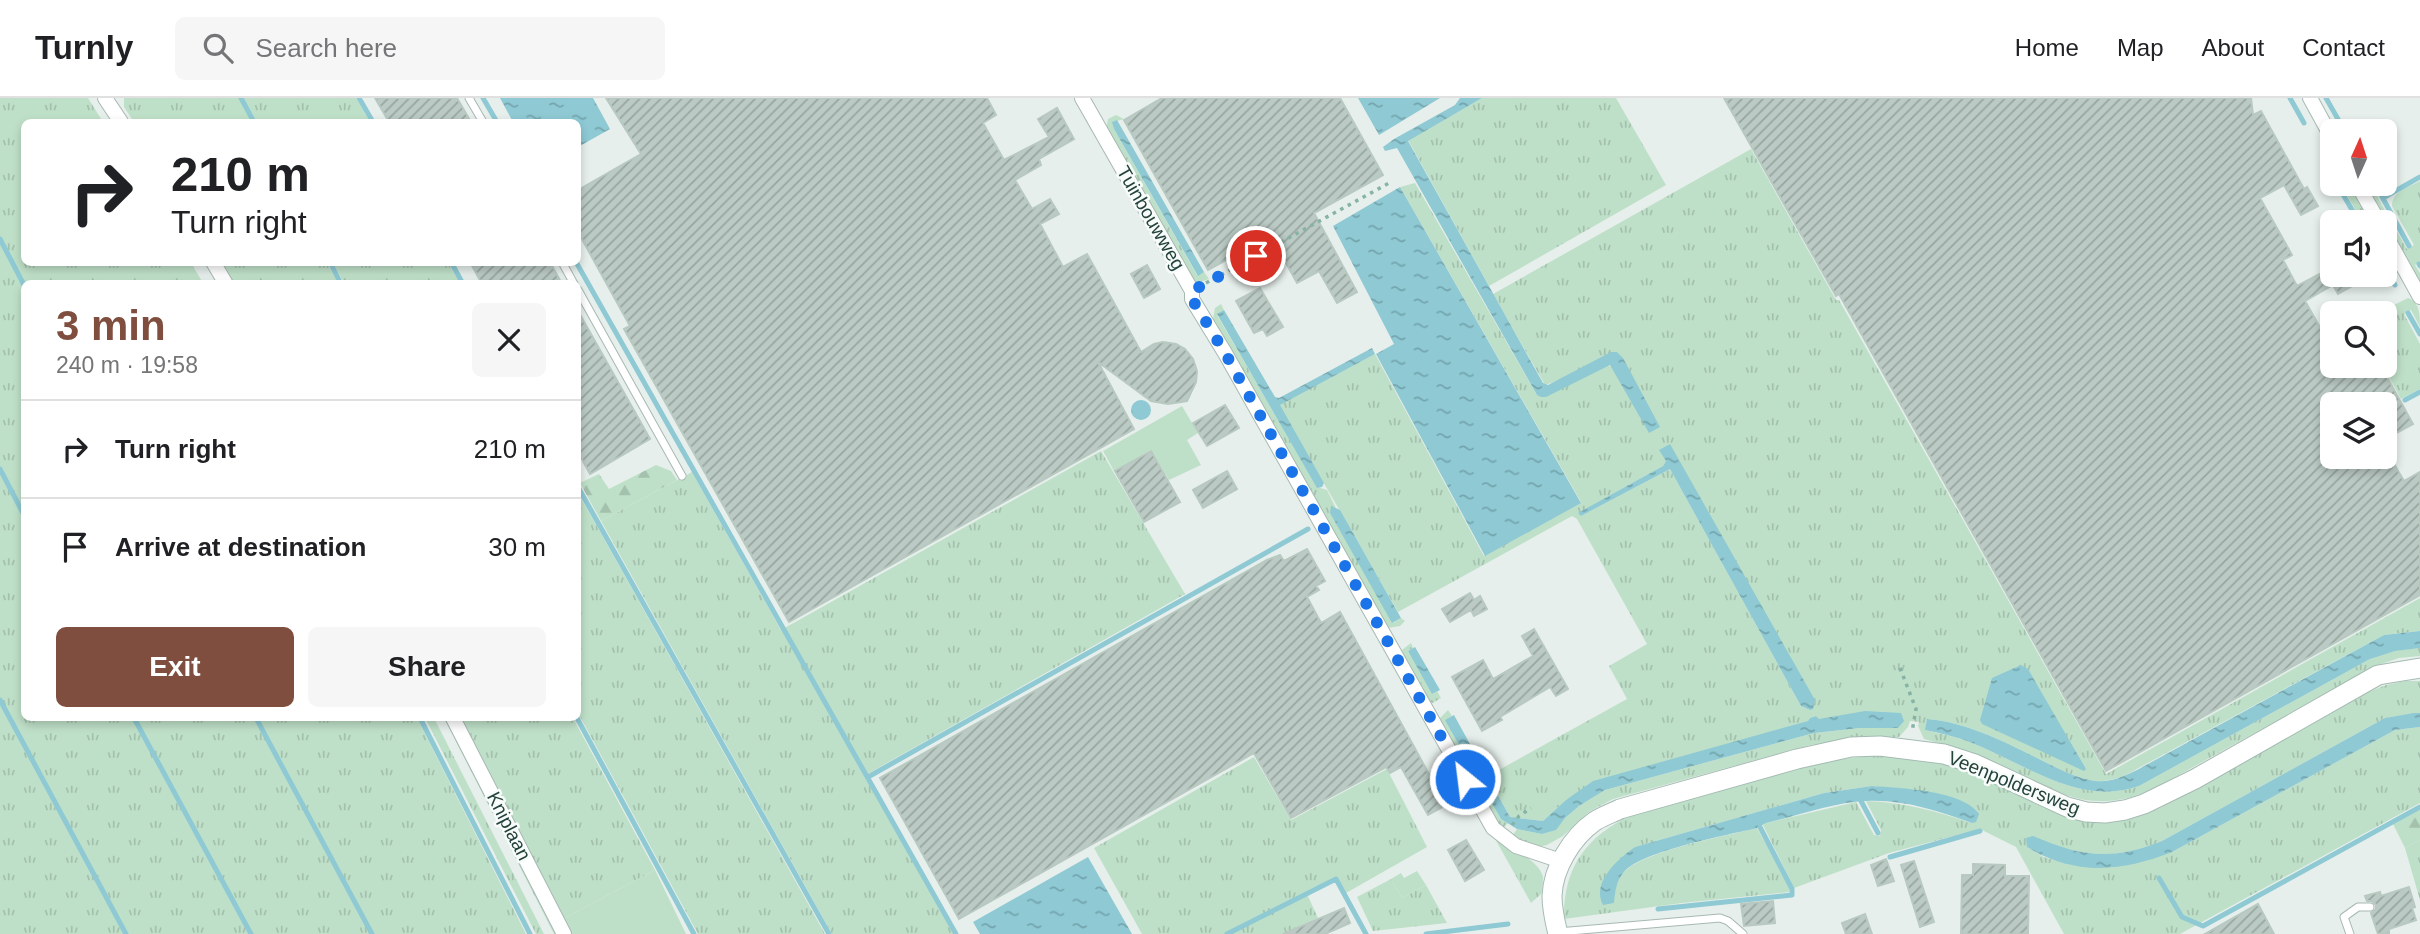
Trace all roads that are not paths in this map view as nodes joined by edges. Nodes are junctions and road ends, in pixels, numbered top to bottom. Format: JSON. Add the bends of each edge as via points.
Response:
{"nodes":[{"id":1,"x":106,"y":98,"type":"edge"},
{"id":2,"x":469,"y":98,"type":"edge"},
{"id":3,"x":1082,"y":98,"type":"edge"},
{"id":4,"x":2310,"y":98,"type":"edge"},
{"id":5,"x":119,"y":119,"type":"edge"},
{"id":6,"x":481,"y":119,"type":"edge"},
{"id":7,"x":2322,"y":119,"type":"edge"},
{"id":8,"x":2397,"y":256,"type":"edge"},
{"id":9,"x":581,"y":295,"type":"edge"},
{"id":10,"x":2420,"y":297,"type":"edge"},
{"id":11,"x":682,"y":476,"type":"dead end"},
{"id":12,"x":2420,"y":668,"type":"edge"},
{"id":13,"x":455,"y":721,"type":"edge"},
{"id":14,"x":1562,"y":861,"type":"junction"},
{"id":15,"x":2370,"y":907,"type":"dead end"},
{"id":16,"x":1557,"y":933,"type":"edge"},
{"id":17,"x":564,"y":934,"type":"edge"},
{"id":18,"x":1743,"y":934,"type":"edge"},
{"id":19,"x":2350,"y":934,"type":"edge"}],
"edges":[{"from":1,"to":5,"type":"street"},
{"from":2,"to":6,"type":"lane"},
{"from":3,"to":14,"type":"street","name":"Tuinbouwweg","via":[[1493,828],[1517,846]]},
{"from":4,"to":7,"type":"street"},
{"from":8,"to":10,"type":"street"},
{"from":9,"to":11,"type":"lane"},
{"from":12,"to":14,"type":"street","name":"Veenpoldersweg","via":[[2378,675],[2195,779],[2125,810],[2105,813],[2067,807],[1944,754],[1851,747],[1620,809],[1594,822]]},
{"from":13,"to":17,"type":"street","name":"Kniplaan"},
{"from":14,"to":16,"type":"street","via":[[1552,897]]},
{"from":15,"to":19,"type":"lane","via":[[2358,907],[2344,917]]},
{"from":16,"to":18,"type":"lane","via":[[1720,918]]}]}
